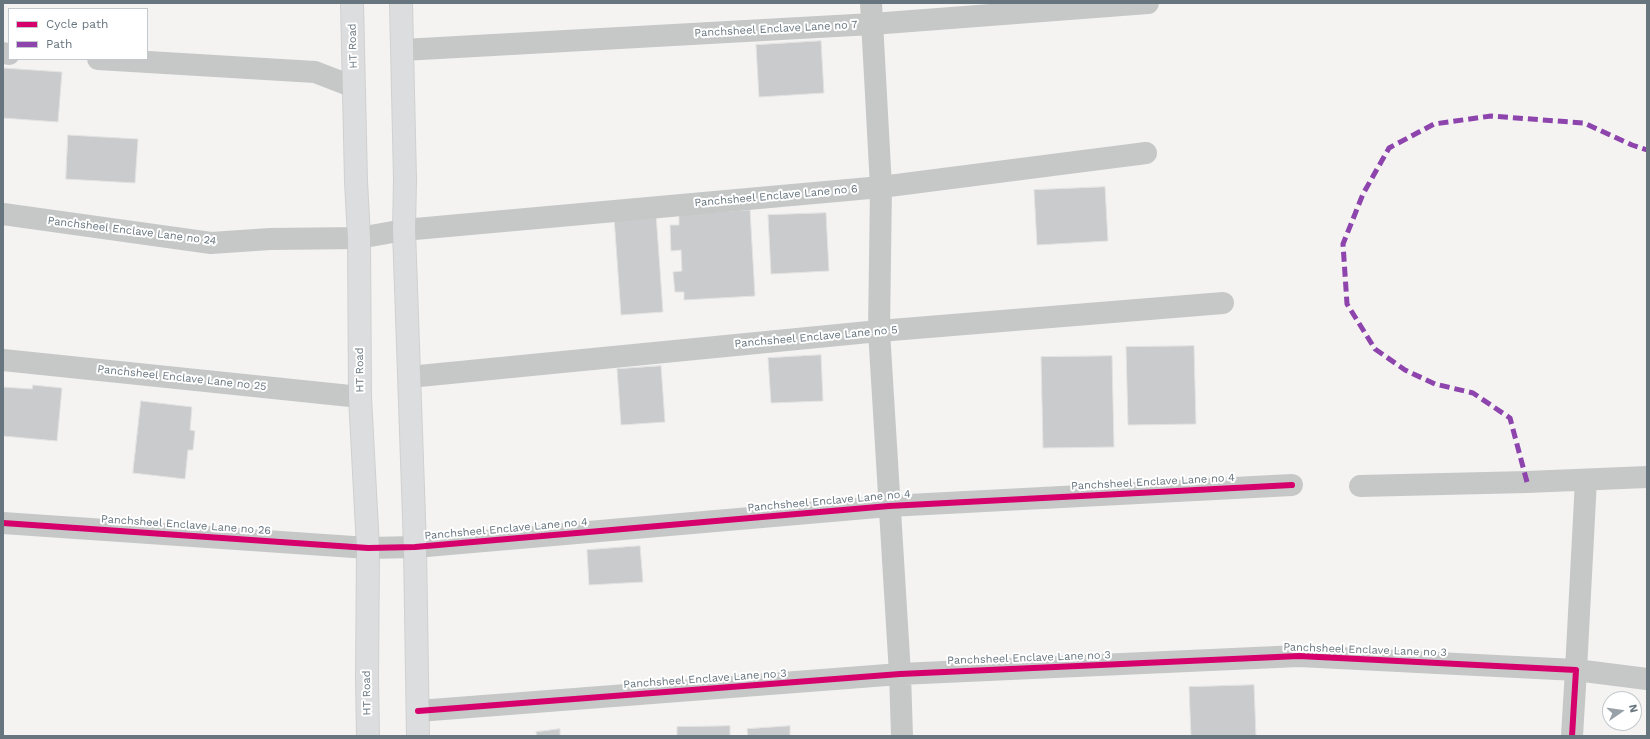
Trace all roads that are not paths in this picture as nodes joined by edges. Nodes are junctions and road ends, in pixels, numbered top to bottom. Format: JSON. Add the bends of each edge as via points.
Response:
{"nodes":[{"id":1,"x":352,"y":3,"type":"edge"},
{"id":2,"x":401,"y":3,"type":"edge"},
{"id":3,"x":1148,"y":3,"type":"edge"},
{"id":4,"x":871,"y":13,"type":"edge"},
{"id":5,"x":402,"y":50,"type":"junction"},
{"id":6,"x":115,"y":60,"type":"edge"},
{"id":7,"x":354,"y":86,"type":"junction"},
{"id":8,"x":1146,"y":153,"type":"dead end"},
{"id":9,"x":880,"y":187,"type":"junction"},
{"id":10,"x":3,"y":214,"type":"edge"},
{"id":11,"x":404,"y":230,"type":"junction"},
{"id":12,"x":359,"y":238,"type":"junction"},
{"id":13,"x":1223,"y":303,"type":"dead end"},
{"id":14,"x":879,"y":331,"type":"junction"},
{"id":15,"x":3,"y":360,"type":"edge"},
{"id":16,"x":409,"y":377,"type":"junction"},
{"id":17,"x":360,"y":397,"type":"junction"},
{"id":18,"x":1647,"y":477,"type":"edge"},
{"id":19,"x":1586,"y":480,"type":"junction"},
{"id":20,"x":1292,"y":485,"type":"dead end"},
{"id":21,"x":1360,"y":486,"type":"dead end"},
{"id":22,"x":889,"y":506,"type":"junction"},
{"id":23,"x":3,"y":523,"type":"edge"},
{"id":24,"x":415,"y":547,"type":"junction"},
{"id":25,"x":368,"y":548,"type":"junction"},
{"id":26,"x":1576,"y":670,"type":"junction"},
{"id":27,"x":900,"y":674,"type":"junction"},
{"id":28,"x":1647,"y":679,"type":"edge"},
{"id":29,"x":418,"y":711,"type":"junction"},
{"id":30,"x":368,"y":736,"type":"edge"},
{"id":31,"x":418,"y":736,"type":"edge"},
{"id":32,"x":902,"y":736,"type":"edge"},
{"id":33,"x":1572,"y":736,"type":"edge"}],
"edges":[{"from":1,"to":7,"type":"street","name":"HT Road"},
{"from":2,"to":5,"type":"street"},
{"from":3,"to":4,"type":"street","name":"Panchsheel Enclave Lane no 7"},
{"from":4,"to":5,"type":"street","name":"Panchsheel Enclave Lane no 7"},
{"from":4,"to":9,"type":"street"},
{"from":5,"to":11,"type":"street"},
{"from":6,"to":7,"type":"street","via":[[315,72]]},
{"from":7,"to":12,"type":"street","name":"HT Road"},
{"from":8,"to":9,"type":"street","name":"Panchsheel Enclave Lane no 6"},
{"from":9,"to":11,"type":"street","name":"Panchsheel Enclave Lane no 6"},
{"from":9,"to":14,"type":"street"},
{"from":10,"to":12,"type":"street","name":"Panchsheel Enclave Lane no 24","via":[[211,243],[270,239]]},
{"from":11,"to":12,"type":"street","name":"Panchsheel Enclave Lane no 24"},
{"from":11,"to":16,"type":"street"},
{"from":12,"to":17,"type":"street","name":"HT Road"},
{"from":13,"to":14,"type":"street","name":"Panchsheel Enclave Lane no 5"},
{"from":14,"to":16,"type":"street","name":"Panchsheel Enclave Lane no 5"},
{"from":14,"to":22,"type":"street"},
{"from":15,"to":17,"type":"street","name":"Panchsheel Enclave Lane no 25"},
{"from":16,"to":24,"type":"street"},
{"from":17,"to":25,"type":"street","name":"HT Road"},
{"from":18,"to":19,"type":"street"},
{"from":19,"to":21,"type":"street"},
{"from":19,"to":26,"type":"street"},
{"from":20,"to":22,"type":"street","name":"Panchsheel Enclave Lane no 4"},
{"from":22,"to":24,"type":"street","name":"Panchsheel Enclave Lane no 4"},
{"from":22,"to":27,"type":"street"},
{"from":23,"to":25,"type":"street","name":"Panchsheel Enclave Lane no 26"},
{"from":24,"to":25,"type":"street","name":"Panchsheel Enclave Lane no 4"},
{"from":24,"to":29,"type":"street"},
{"from":25,"to":30,"type":"street","name":"HT Road"},
{"from":26,"to":27,"type":"street","name":"Panchsheel Enclave Lane no 3","via":[[1299,656]]},
{"from":26,"to":28,"type":"street","name":"Panchsheel Enclave Lane no 3"},
{"from":26,"to":33,"type":"street"},
{"from":27,"to":29,"type":"street","name":"Panchsheel Enclave Lane no 3"},
{"from":27,"to":32,"type":"street"},
{"from":29,"to":31,"type":"street"}]}
